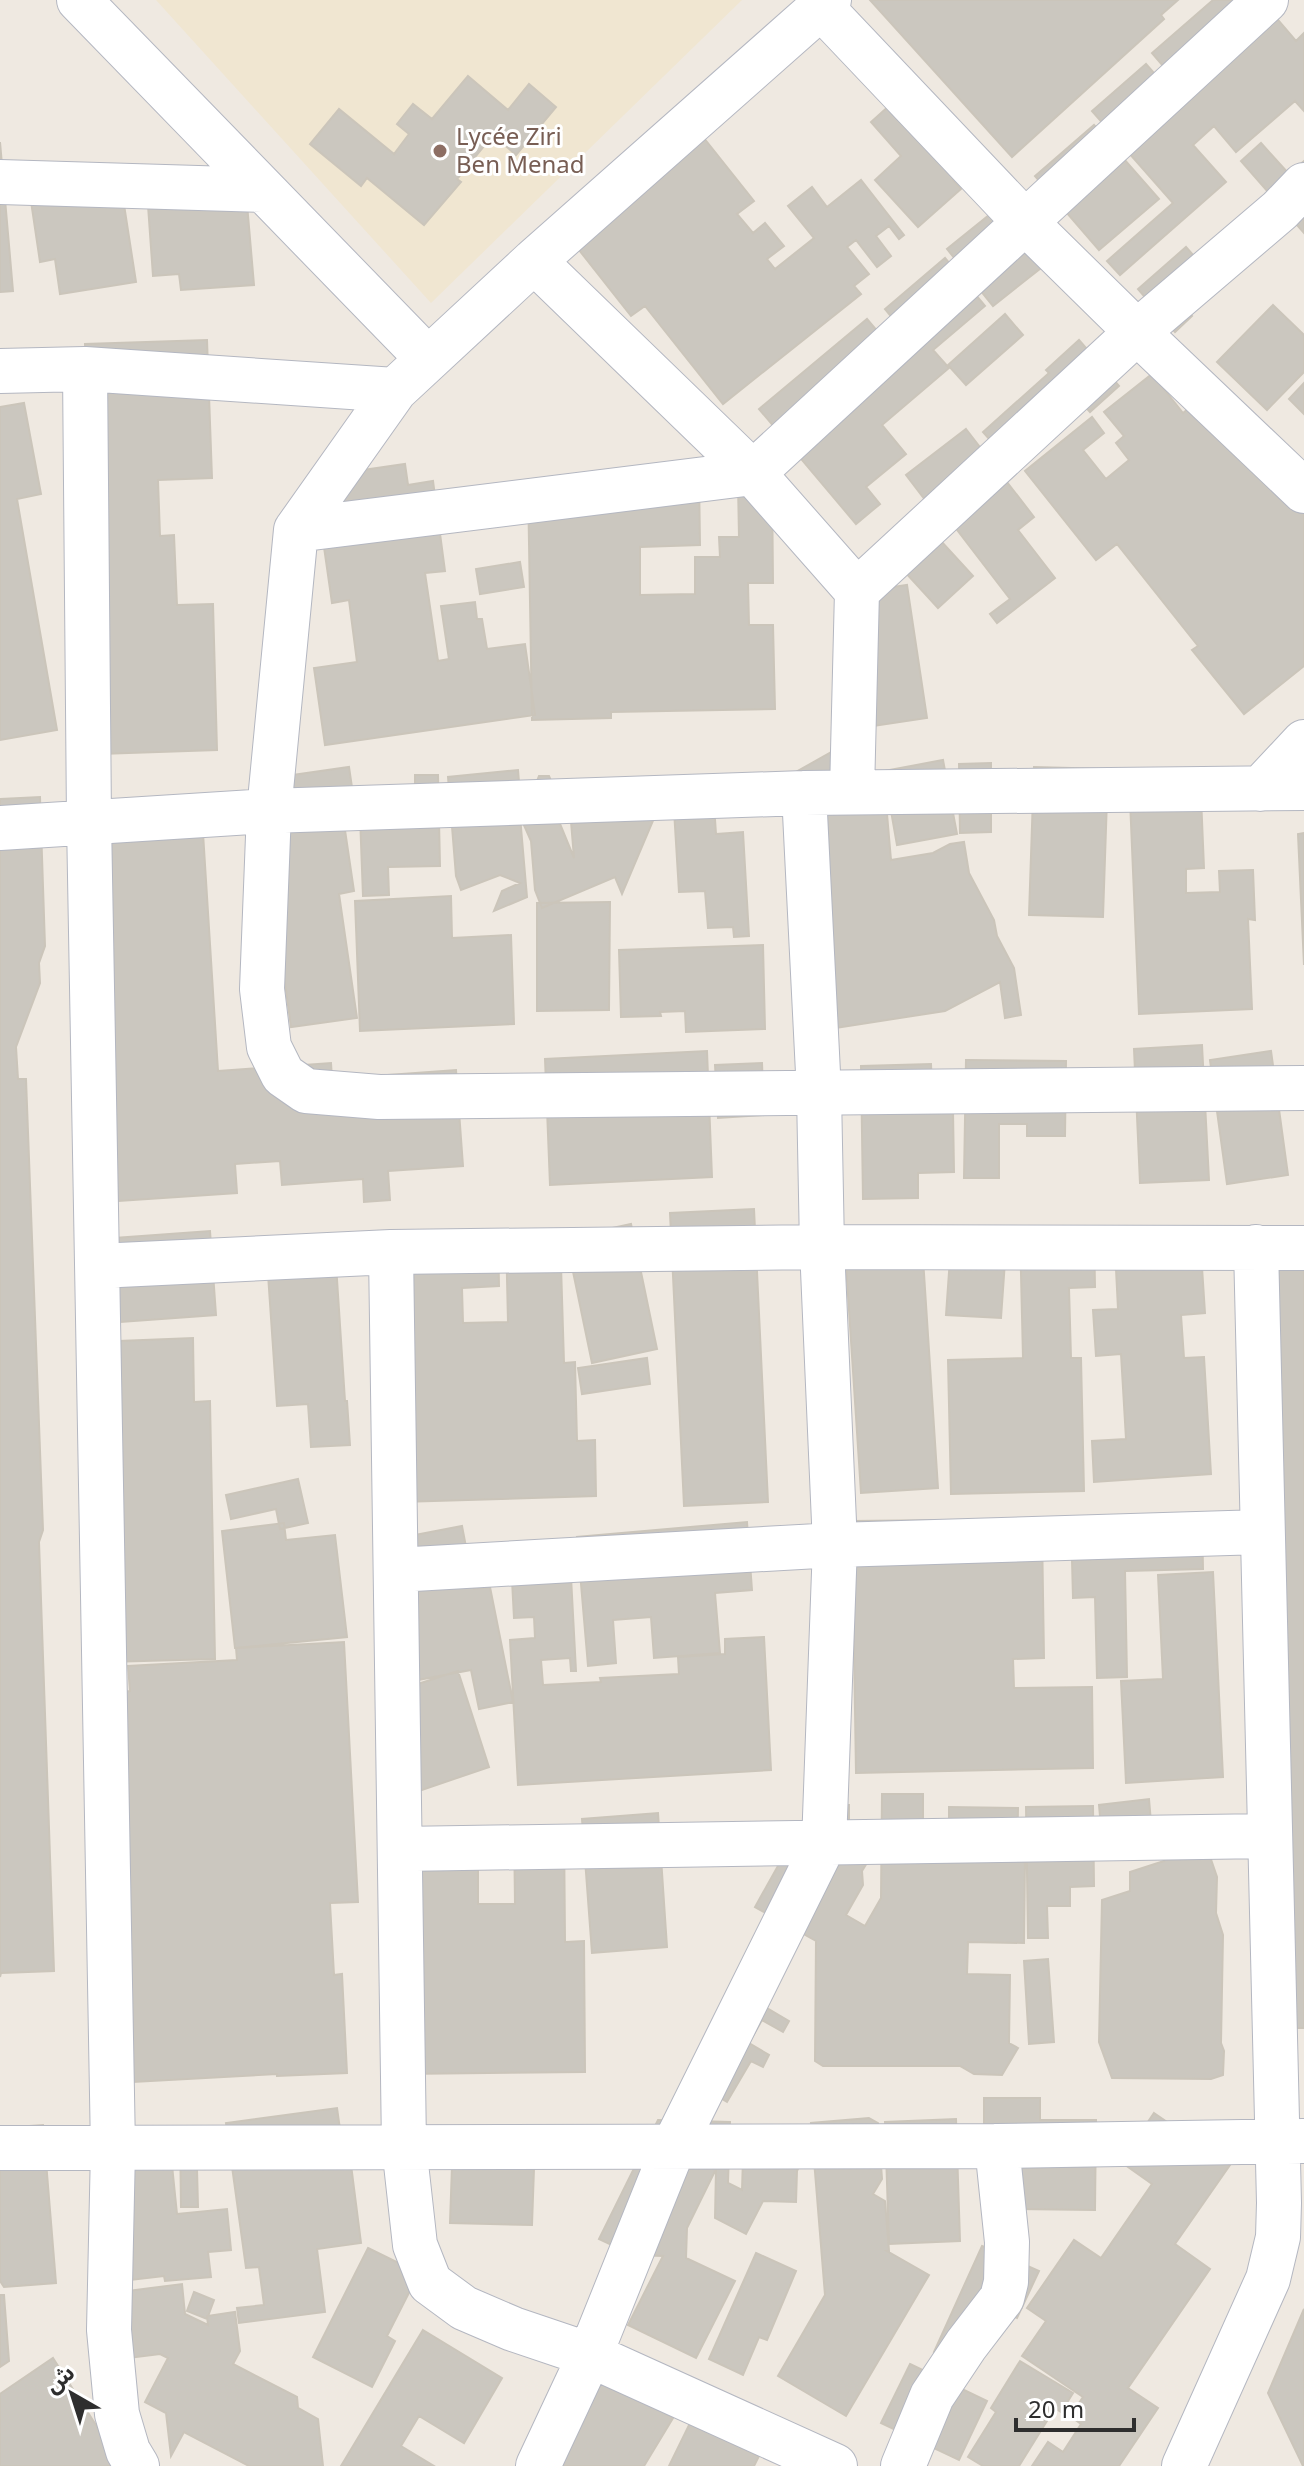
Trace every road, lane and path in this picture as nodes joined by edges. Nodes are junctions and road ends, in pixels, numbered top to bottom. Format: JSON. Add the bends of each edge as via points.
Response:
{"nodes":[{"id":1,"x":79,"y":0,"type":"edge"},
{"id":2,"x":1266,"y":0,"type":"edge"},
{"id":3,"x":825,"y":4,"type":"edge"},
{"id":4,"x":0,"y":182,"type":"edge"},
{"id":5,"x":1304,"y":185,"type":"edge"},
{"id":6,"x":262,"y":190,"type":"junction"},
{"id":7,"x":1024,"y":221,"type":"junction"},
{"id":8,"x":534,"y":261,"type":"junction"},
{"id":9,"x":1137,"y":332,"type":"junction"},
{"id":10,"x":427,"y":358,"type":"junction"},
{"id":11,"x":85,"y":369,"type":"junction"},
{"id":12,"x":0,"y":371,"type":"edge"},
{"id":13,"x":395,"y":390,"type":"junction"},
{"id":14,"x":753,"y":473,"type":"junction"},
{"id":15,"x":1304,"y":491,"type":"edge"},
{"id":16,"x":296,"y":530,"type":"junction"},
{"id":17,"x":857,"y":591,"type":"junction"},
{"id":18,"x":1304,"y":742,"type":"edge"},
{"id":19,"x":1304,"y":788,"type":"edge"},
{"id":20,"x":1260,"y":789,"type":"junction"},
{"id":21,"x":852,"y":792,"type":"junction"},
{"id":22,"x":804,"y":793,"type":"junction"},
{"id":23,"x":269,"y":811,"type":"junction"},
{"id":24,"x":89,"y":821,"type":"junction"},
{"id":25,"x":0,"y":828,"type":"edge"},
{"id":26,"x":1304,"y":1088,"type":"edge"},
{"id":27,"x":819,"y":1093,"type":"junction"},
{"id":28,"x":822,"y":1247,"type":"junction"},
{"id":29,"x":1256,"y":1247,"type":"junction"},
{"id":30,"x":1304,"y":1248,"type":"edge"},
{"id":31,"x":391,"y":1252,"type":"junction"},
{"id":32,"x":98,"y":1266,"type":"junction"},
{"id":33,"x":1262,"y":1532,"type":"junction"},
{"id":34,"x":835,"y":1545,"type":"junction"},
{"id":35,"x":396,"y":1570,"type":"junction"},
{"id":36,"x":1269,"y":1836,"type":"junction"},
{"id":37,"x":824,"y":1844,"type":"junction"},
{"id":38,"x":400,"y":1849,"type":"junction"},
{"id":39,"x":1291,"y":2141,"type":"edge"},
{"id":40,"x":404,"y":2146,"type":"junction"},
{"id":41,"x":674,"y":2146,"type":"junction"},
{"id":42,"x":997,"y":2146,"type":"junction"},
{"id":43,"x":0,"y":2148,"type":"edge"},
{"id":44,"x":113,"y":2149,"type":"junction"},
{"id":45,"x":590,"y":2355,"type":"junction"},
{"id":46,"x":137,"y":2466,"type":"edge"},
{"id":47,"x":538,"y":2466,"type":"edge"},
{"id":48,"x":835,"y":2466,"type":"edge"},
{"id":49,"x":903,"y":2466,"type":"edge"},
{"id":50,"x":1184,"y":2466,"type":"edge"}],
"edges":[{"from":1,"to":6,"type":"street"},
{"from":2,"to":7,"type":"street"},
{"from":3,"to":7,"type":"street"},
{"from":3,"to":8,"type":"street"},
{"from":4,"to":6,"type":"street"},
{"from":5,"to":9,"type":"street"},
{"from":6,"to":10,"type":"street"},
{"from":7,"to":9,"type":"street"},
{"from":7,"to":14,"type":"street"},
{"from":8,"to":10,"type":"street"},
{"from":8,"to":14,"type":"street"},
{"from":9,"to":15,"type":"street"},
{"from":9,"to":17,"type":"street"},
{"from":10,"to":13,"type":"street"},
{"from":11,"to":12,"type":"street"},
{"from":11,"to":13,"type":"street"},
{"from":11,"to":24,"type":"street"},
{"from":13,"to":16,"type":"street"},
{"from":14,"to":16,"type":"street"},
{"from":14,"to":17,"type":"street"},
{"from":16,"to":23,"type":"street"},
{"from":17,"to":21,"type":"street"},
{"from":18,"to":20,"type":"street"},
{"from":19,"to":20,"type":"street"},
{"from":20,"to":21,"type":"street"},
{"from":21,"to":22,"type":"street"},
{"from":22,"to":23,"type":"street"},
{"from":22,"to":27,"type":"street"},
{"from":23,"to":24,"type":"street"},
{"from":23,"to":27,"type":"street","via":[[262,989],[269,1047],[283,1075],[306,1091],[379,1097]]},
{"from":24,"to":25,"type":"street"},
{"from":24,"to":32,"type":"street"},
{"from":26,"to":27,"type":"street"},
{"from":27,"to":28,"type":"street"},
{"from":28,"to":29,"type":"street"},
{"from":28,"to":31,"type":"street"},
{"from":28,"to":34,"type":"street"},
{"from":29,"to":30,"type":"street"},
{"from":29,"to":33,"type":"street"},
{"from":31,"to":32,"type":"street"},
{"from":31,"to":35,"type":"street"},
{"from":32,"to":44,"type":"street"},
{"from":33,"to":34,"type":"street"},
{"from":33,"to":36,"type":"street"},
{"from":34,"to":35,"type":"street"},
{"from":34,"to":37,"type":"street"},
{"from":35,"to":38,"type":"street"},
{"from":36,"to":37,"type":"street"},
{"from":36,"to":39,"type":"street"},
{"from":37,"to":38,"type":"street"},
{"from":37,"to":41,"type":"street"},
{"from":38,"to":40,"type":"street"},
{"from":39,"to":42,"type":"street"},
{"from":39,"to":50,"type":"street","via":[[1268,2279]]},
{"from":40,"to":41,"type":"street"},
{"from":40,"to":44,"type":"street"},
{"from":40,"to":45,"type":"street","via":[[415,2245],[430,2283],[464,2308]]},
{"from":41,"to":42,"type":"street"},
{"from":41,"to":45,"type":"street"},
{"from":42,"to":49,"type":"street","via":[[1007,2242],[1002,2298],[932,2396]]},
{"from":43,"to":44,"type":"street"},
{"from":44,"to":46,"type":"street","via":[[109,2330],[117,2414]]},
{"from":45,"to":47,"type":"street"},
{"from":45,"to":48,"type":"street"}]}
